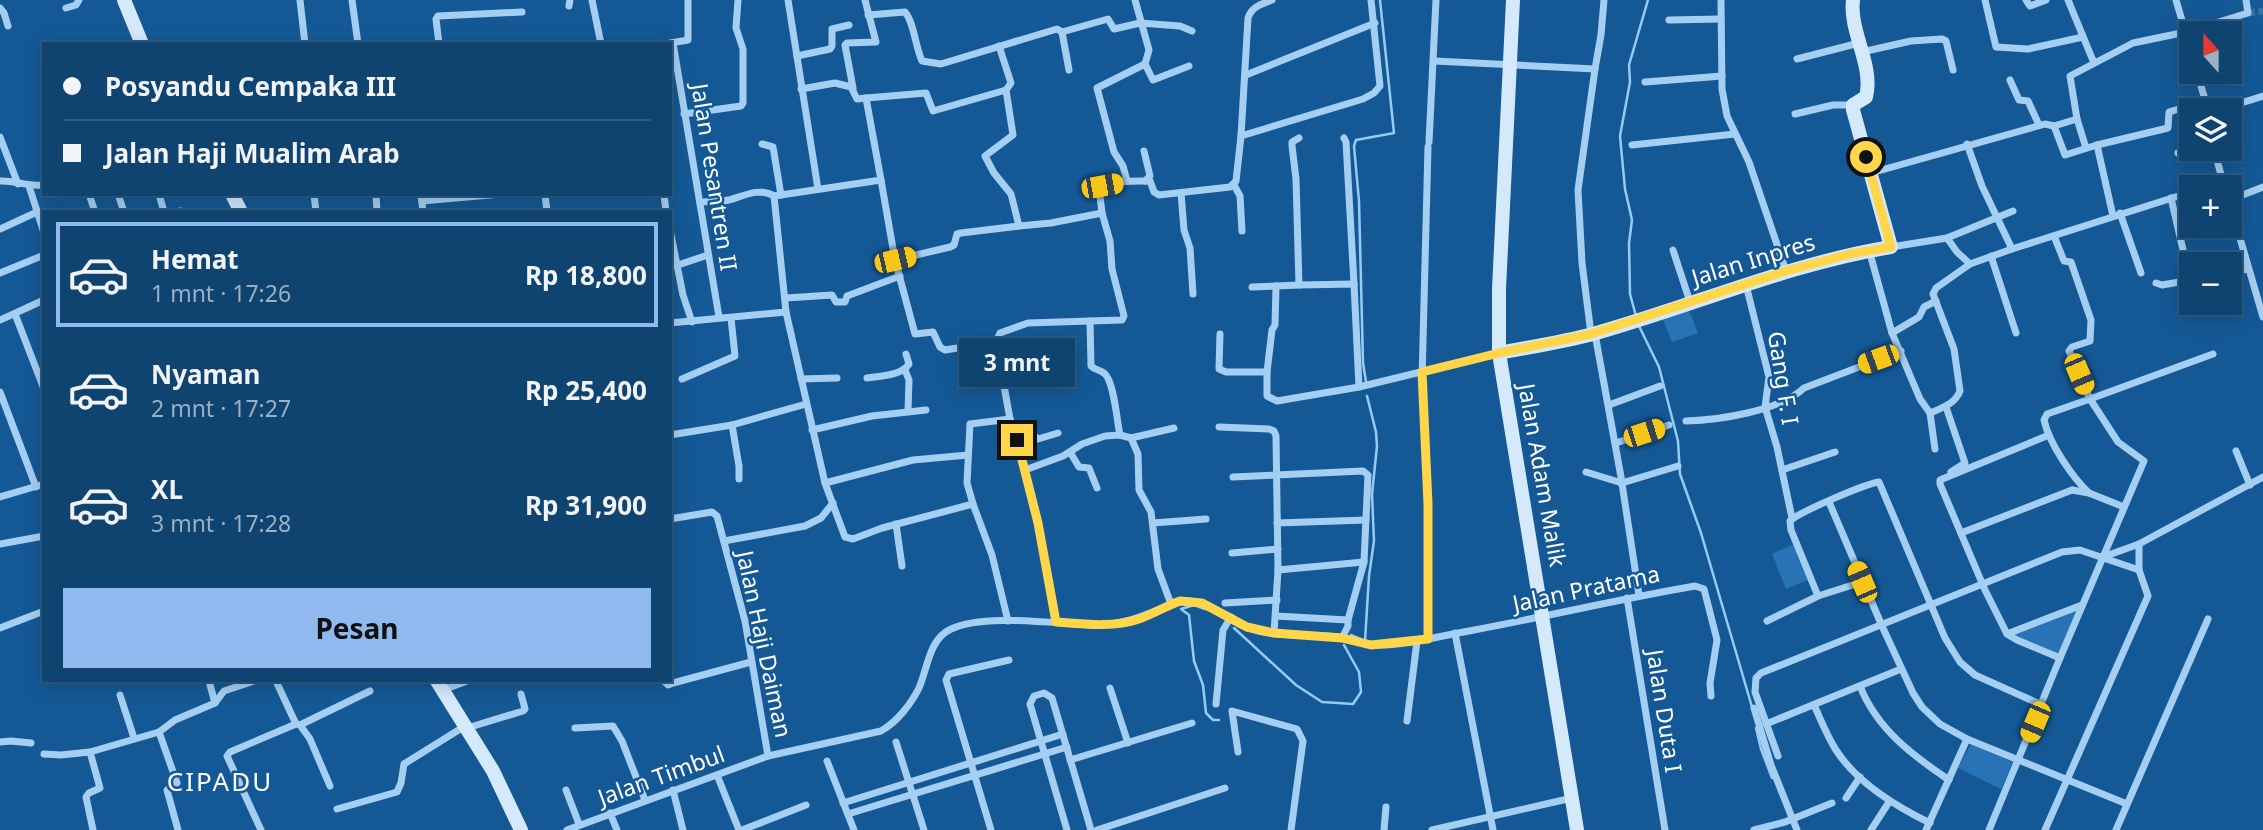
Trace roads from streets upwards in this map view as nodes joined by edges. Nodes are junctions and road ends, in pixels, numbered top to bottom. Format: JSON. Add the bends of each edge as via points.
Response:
{"nodes":[{"id":1,"x":79,"y":0,"type":"edge"},
{"id":2,"x":124,"y":0,"type":"edge"},
{"id":3,"x":300,"y":0,"type":"edge"},
{"id":4,"x":352,"y":0,"type":"edge"},
{"id":5,"x":592,"y":0,"type":"edge"},
{"id":6,"x":688,"y":0,"type":"edge"},
{"id":7,"x":738,"y":0,"type":"edge"},
{"id":8,"x":788,"y":0,"type":"edge"},
{"id":9,"x":865,"y":0,"type":"edge"},
{"id":10,"x":1135,"y":0,"type":"edge"},
{"id":11,"x":1272,"y":0,"type":"edge"},
{"id":12,"x":1371,"y":0,"type":"edge"},
{"id":13,"x":1436,"y":0,"type":"edge"},
{"id":14,"x":1513,"y":0,"type":"edge"},
{"id":15,"x":1604,"y":0,"type":"edge"},
{"id":16,"x":1721,"y":0,"type":"edge"},
{"id":17,"x":1853,"y":0,"type":"edge"},
{"id":18,"x":1985,"y":0,"type":"edge"},
{"id":19,"x":2026,"y":0,"type":"edge"},
{"id":20,"x":2046,"y":0,"type":"edge"},
{"id":21,"x":2068,"y":0,"type":"edge"},
{"id":22,"x":2176,"y":0,"type":"edge"},
{"id":23,"x":2246,"y":0,"type":"edge"},
{"id":24,"x":0,"y":8,"type":"edge"},
{"id":25,"x":66,"y":8,"type":"dead end"},
{"id":26,"x":522,"y":12,"type":"dead end"},
{"id":27,"x":868,"y":15,"type":"junction"},
{"id":28,"x":1721,"y":19,"type":"junction"},
{"id":29,"x":1669,"y":20,"type":"dead end"},
{"id":30,"x":2183,"y":21,"type":"edge"},
{"id":31,"x":2222,"y":21,"type":"edge"},
{"id":32,"x":1140,"y":23,"type":"junction"},
{"id":33,"x":1375,"y":23,"type":"junction"},
{"id":34,"x":849,"y":25,"type":"dead end"},
{"id":35,"x":8,"y":26,"type":"dead end"},
{"id":36,"x":1192,"y":31,"type":"dead end"},
{"id":37,"x":1062,"y":32,"type":"junction"},
{"id":38,"x":2179,"y":33,"type":"edge"},
{"id":39,"x":2083,"y":37,"type":"junction"},
{"id":40,"x":141,"y":42,"type":"edge"},
{"id":41,"x":305,"y":42,"type":"edge"},
{"id":42,"x":358,"y":42,"type":"edge"},
{"id":43,"x":439,"y":42,"type":"edge"},
{"id":44,"x":601,"y":42,"type":"edge"},
{"id":45,"x":672,"y":43,"type":"edge"},
{"id":46,"x":999,"y":46,"type":"junction"},
{"id":47,"x":1860,"y":48,"type":"junction"},
{"id":48,"x":797,"y":56,"type":"junction"},
{"id":49,"x":672,"y":57,"type":"edge"},
{"id":50,"x":1797,"y":59,"type":"dead end"},
{"id":51,"x":1434,"y":61,"type":"junction"},
{"id":52,"x":2094,"y":63,"type":"junction"},
{"id":53,"x":1145,"y":64,"type":"junction"},
{"id":54,"x":1189,"y":66,"type":"dead end"},
{"id":55,"x":1510,"y":66,"type":"junction"},
{"id":56,"x":1595,"y":69,"type":"junction"},
{"id":57,"x":1069,"y":70,"type":"dead end"},
{"id":58,"x":1954,"y":70,"type":"dead end"},
{"id":59,"x":1246,"y":75,"type":"junction"},
{"id":60,"x":1722,"y":76,"type":"junction"},
{"id":61,"x":2010,"y":80,"type":"dead end"},
{"id":62,"x":1645,"y":82,"type":"dead end"},
{"id":63,"x":801,"y":89,"type":"junction"},
{"id":64,"x":853,"y":89,"type":"junction"},
{"id":65,"x":1006,"y":90,"type":"junction"},
{"id":66,"x":2263,"y":96,"type":"edge"},
{"id":67,"x":866,"y":98,"type":"junction"},
{"id":68,"x":2242,"y":103,"type":"edge"},
{"id":69,"x":1853,"y":105,"type":"junction"},
{"id":70,"x":2179,"y":109,"type":"edge"},
{"id":71,"x":684,"y":114,"type":"junction"},
{"id":72,"x":1795,"y":114,"type":"dead end"},
{"id":73,"x":2077,"y":119,"type":"junction"},
{"id":74,"x":2039,"y":125,"type":"junction"},
{"id":75,"x":2054,"y":126,"type":"junction"},
{"id":76,"x":1735,"y":134,"type":"junction"},
{"id":77,"x":1241,"y":136,"type":"junction"},
{"id":78,"x":0,"y":137,"type":"edge"},
{"id":79,"x":1299,"y":138,"type":"dead end"},
{"id":80,"x":1344,"y":138,"type":"dead end"},
{"id":81,"x":762,"y":144,"type":"dead end"},
{"id":82,"x":1967,"y":144,"type":"junction"},
{"id":83,"x":1632,"y":145,"type":"dead end"},
{"id":84,"x":2097,"y":145,"type":"junction"},
{"id":85,"x":2086,"y":148,"type":"junction"},
{"id":86,"x":1144,"y":151,"type":"dead end"},
{"id":87,"x":1871,"y":173,"type":"junction"},
{"id":88,"x":880,"y":177,"type":"junction"},
{"id":89,"x":0,"y":181,"type":"edge"},
{"id":90,"x":1127,"y":181,"type":"junction"},
{"id":91,"x":1145,"y":181,"type":"junction"},
{"id":92,"x":18,"y":184,"type":"junction"},
{"id":93,"x":42,"y":185,"type":"edge"},
{"id":94,"x":1234,"y":185,"type":"junction"},
{"id":95,"x":29,"y":186,"type":"junction"},
{"id":96,"x":2263,"y":187,"type":"edge"},
{"id":97,"x":818,"y":189,"type":"junction"},
{"id":98,"x":1181,"y":193,"type":"junction"},
{"id":99,"x":778,"y":195,"type":"junction"},
{"id":100,"x":2179,"y":196,"type":"edge"},
{"id":101,"x":421,"y":197,"type":"edge"},
{"id":102,"x":452,"y":197,"type":"edge"},
{"id":103,"x":2242,"y":197,"type":"edge"},
{"id":104,"x":2171,"y":198,"type":"junction"},
{"id":105,"x":700,"y":203,"type":"junction"},
{"id":106,"x":2013,"y":211,"type":"dead end"},
{"id":107,"x":37,"y":212,"type":"junction"},
{"id":108,"x":1102,"y":213,"type":"junction"},
{"id":109,"x":2117,"y":215,"type":"junction"},
{"id":110,"x":1996,"y":218,"type":"junction"},
{"id":111,"x":1019,"y":226,"type":"junction"},
{"id":112,"x":42,"y":227,"type":"edge"},
{"id":113,"x":0,"y":229,"type":"edge"},
{"id":114,"x":1242,"y":231,"type":"dead end"},
{"id":115,"x":2054,"y":236,"type":"junction"},
{"id":116,"x":1947,"y":238,"type":"junction"},
{"id":117,"x":2240,"y":238,"type":"edge"},
{"id":118,"x":672,"y":239,"type":"edge"},
{"id":119,"x":1891,"y":247,"type":"junction"},
{"id":120,"x":2012,"y":249,"type":"junction"},
{"id":121,"x":1673,"y":250,"type":"dead end"},
{"id":122,"x":1869,"y":250,"type":"junction"},
{"id":123,"x":2184,"y":252,"type":"edge"},
{"id":124,"x":708,"y":255,"type":"junction"},
{"id":125,"x":42,"y":256,"type":"edge"},
{"id":126,"x":1991,"y":256,"type":"junction"},
{"id":127,"x":895,"y":260,"type":"junction"},
{"id":128,"x":1970,"y":264,"type":"junction"},
{"id":129,"x":678,"y":265,"type":"junction"},
{"id":130,"x":2248,"y":269,"type":"junction"},
{"id":131,"x":2242,"y":270,"type":"edge"},
{"id":132,"x":1786,"y":271,"type":"junction"},
{"id":133,"x":0,"y":273,"type":"edge"},
{"id":134,"x":2141,"y":273,"type":"dead end"},
{"id":135,"x":900,"y":276,"type":"junction"},
{"id":136,"x":2179,"y":282,"type":"edge"},
{"id":137,"x":2156,"y":283,"type":"dead end"},
{"id":138,"x":1354,"y":284,"type":"junction"},
{"id":139,"x":1299,"y":285,"type":"junction"},
{"id":140,"x":1746,"y":285,"type":"junction"},
{"id":141,"x":1276,"y":286,"type":"junction"},
{"id":142,"x":1252,"y":287,"type":"dead end"},
{"id":143,"x":1192,"y":294,"type":"dead end"},
{"id":144,"x":786,"y":298,"type":"junction"},
{"id":145,"x":42,"y":301,"type":"edge"},
{"id":146,"x":1690,"y":302,"type":"junction"},
{"id":147,"x":1936,"y":302,"type":"junction"},
{"id":148,"x":786,"y":312,"type":"junction"},
{"id":149,"x":15,"y":314,"type":"junction"},
{"id":150,"x":719,"y":317,"type":"junction"},
{"id":151,"x":2263,"y":317,"type":"edge"},
{"id":152,"x":731,"y":318,"type":"junction"},
{"id":153,"x":0,"y":320,"type":"edge"},
{"id":154,"x":692,"y":321,"type":"junction"},
{"id":155,"x":1090,"y":321,"type":"junction"},
{"id":156,"x":672,"y":323,"type":"edge"},
{"id":157,"x":2016,"y":332,"type":"dead end"},
{"id":158,"x":1892,"y":333,"type":"junction"},
{"id":159,"x":1220,"y":334,"type":"dead end"},
{"id":160,"x":1593,"y":334,"type":"junction"},
{"id":161,"x":996,"y":342,"type":"junction"},
{"id":162,"x":1901,"y":351,"type":"junction"},
{"id":163,"x":1499,"y":353,"type":"junction"},
{"id":164,"x":906,"y":354,"type":"dead end"},
{"id":165,"x":2213,"y":354,"type":"dead end"},
{"id":166,"x":905,"y":370,"type":"junction"},
{"id":167,"x":1266,"y":372,"type":"junction"},
{"id":168,"x":1422,"y":372,"type":"junction"},
{"id":169,"x":837,"y":378,"type":"dead end"},
{"id":170,"x":867,"y":378,"type":"dead end"},
{"id":171,"x":682,"y":379,"type":"dead end"},
{"id":172,"x":801,"y":379,"type":"junction"},
{"id":173,"x":42,"y":384,"type":"edge"},
{"id":174,"x":1660,"y":386,"type":"dead end"},
{"id":175,"x":1359,"y":387,"type":"junction"},
{"id":176,"x":0,"y":392,"type":"edge"},
{"id":177,"x":2090,"y":399,"type":"junction"},
{"id":178,"x":806,"y":404,"type":"junction"},
{"id":179,"x":1609,"y":405,"type":"junction"},
{"id":180,"x":1765,"y":407,"type":"junction"},
{"id":181,"x":1946,"y":407,"type":"junction"},
{"id":182,"x":926,"y":410,"type":"dead end"},
{"id":183,"x":908,"y":411,"type":"junction"},
{"id":184,"x":1930,"y":413,"type":"junction"},
{"id":185,"x":1010,"y":419,"type":"junction"},
{"id":186,"x":1686,"y":421,"type":"dead end"},
{"id":187,"x":732,"y":425,"type":"junction"},
{"id":188,"x":1669,"y":425,"type":"dead end"},
{"id":189,"x":1174,"y":428,"type":"dead end"},
{"id":190,"x":1219,"y":428,"type":"dead end"},
{"id":191,"x":812,"y":430,"type":"junction"},
{"id":192,"x":1058,"y":433,"type":"dead end"},
{"id":193,"x":672,"y":435,"type":"edge"},
{"id":194,"x":1120,"y":435,"type":"junction"},
{"id":195,"x":2049,"y":435,"type":"junction"},
{"id":196,"x":1131,"y":438,"type":"junction"},
{"id":197,"x":1017,"y":440,"type":"junction"},
{"id":198,"x":1616,"y":443,"type":"junction"},
{"id":199,"x":1935,"y":449,"type":"dead end"},
{"id":200,"x":2236,"y":451,"type":"dead end"},
{"id":201,"x":1070,"y":452,"type":"junction"},
{"id":202,"x":1835,"y":452,"type":"dead end"},
{"id":203,"x":968,"y":455,"type":"junction"},
{"id":204,"x":1678,"y":466,"type":"dead end"},
{"id":205,"x":1025,"y":470,"type":"junction"},
{"id":206,"x":1782,"y":470,"type":"junction"},
{"id":207,"x":1586,"y":472,"type":"dead end"},
{"id":208,"x":1276,"y":475,"type":"junction"},
{"id":209,"x":1233,"y":477,"type":"dead end"},
{"id":210,"x":2263,"y":477,"type":"edge"},
{"id":211,"x":739,"y":479,"type":"dead end"},
{"id":212,"x":1942,"y":480,"type":"junction"},
{"id":213,"x":2076,"y":481,"type":"junction"},
{"id":214,"x":825,"y":483,"type":"junction"},
{"id":215,"x":1622,"y":483,"type":"junction"},
{"id":216,"x":40,"y":485,"type":"edge"},
{"id":217,"x":2250,"y":485,"type":"junction"},
{"id":218,"x":1097,"y":488,"type":"dead end"},
{"id":219,"x":2072,"y":490,"type":"junction"},
{"id":220,"x":2089,"y":493,"type":"junction"},
{"id":221,"x":0,"y":496,"type":"edge"},
{"id":222,"x":1829,"y":502,"type":"junction"},
{"id":223,"x":833,"y":503,"type":"junction"},
{"id":224,"x":973,"y":504,"type":"junction"},
{"id":225,"x":2124,"y":507,"type":"junction"},
{"id":226,"x":1792,"y":518,"type":"junction"},
{"id":227,"x":672,"y":519,"type":"edge"},
{"id":228,"x":1206,"y":519,"type":"dead end"},
{"id":229,"x":1366,"y":520,"type":"junction"},
{"id":230,"x":1153,"y":523,"type":"junction"},
{"id":231,"x":1277,"y":523,"type":"junction"},
{"id":232,"x":895,"y":524,"type":"junction"},
{"id":233,"x":1961,"y":533,"type":"junction"},
{"id":234,"x":42,"y":536,"type":"edge"},
{"id":235,"x":724,"y":541,"type":"junction"},
{"id":236,"x":0,"y":544,"type":"edge"},
{"id":237,"x":2139,"y":544,"type":"junction"},
{"id":238,"x":1278,"y":549,"type":"junction"},
{"id":239,"x":1232,"y":553,"type":"dead end"},
{"id":240,"x":2102,"y":557,"type":"junction"},
{"id":241,"x":1364,"y":562,"type":"junction"},
{"id":242,"x":902,"y":566,"type":"dead end"},
{"id":243,"x":1278,"y":570,"type":"junction"},
{"id":244,"x":2139,"y":570,"type":"junction"},
{"id":245,"x":1862,"y":582,"type":"junction"},
{"id":246,"x":1712,"y":584,"type":"dead end"},
{"id":247,"x":1983,"y":584,"type":"junction"},
{"id":248,"x":1704,"y":590,"type":"junction"},
{"id":249,"x":1639,"y":596,"type":"junction"},
{"id":250,"x":1818,"y":596,"type":"junction"},
{"id":251,"x":1627,"y":598,"type":"junction"},
{"id":252,"x":1277,"y":600,"type":"junction"},
{"id":253,"x":1225,"y":603,"type":"dead end"},
{"id":254,"x":1171,"y":604,"type":"junction"},
{"id":255,"x":1931,"y":605,"type":"junction"},
{"id":256,"x":2082,"y":606,"type":"junction"},
{"id":257,"x":42,"y":612,"type":"edge"},
{"id":258,"x":1276,"y":616,"type":"junction"},
{"id":259,"x":1231,"y":617,"type":"junction"},
{"id":260,"x":1543,"y":617,"type":"junction"},
{"id":261,"x":2208,"y":619,"type":"dead end"},
{"id":262,"x":1348,"y":620,"type":"junction"},
{"id":263,"x":1008,"y":621,"type":"junction"},
{"id":264,"x":1767,"y":621,"type":"dead end"},
{"id":265,"x":1056,"y":622,"type":"junction"},
{"id":266,"x":1882,"y":626,"type":"junction"},
{"id":267,"x":0,"y":628,"type":"edge"},
{"id":268,"x":1274,"y":633,"type":"junction"},
{"id":269,"x":1455,"y":633,"type":"junction"},
{"id":270,"x":2007,"y":634,"type":"junction"},
{"id":271,"x":1342,"y":638,"type":"junction"},
{"id":272,"x":1428,"y":639,"type":"junction"},
{"id":273,"x":1417,"y":641,"type":"junction"},
{"id":274,"x":2060,"y":658,"type":"junction"},
{"id":275,"x":1009,"y":660,"type":"dead end"},
{"id":276,"x":751,"y":662,"type":"junction"},
{"id":277,"x":1901,"y":669,"type":"junction"},
{"id":278,"x":209,"y":682,"type":"edge"},
{"id":279,"x":251,"y":682,"type":"edge"},
{"id":280,"x":277,"y":682,"type":"edge"},
{"id":281,"x":460,"y":682,"type":"edge"},
{"id":282,"x":665,"y":682,"type":"edge"},
{"id":283,"x":440,"y":685,"type":"edge"},
{"id":284,"x":1860,"y":687,"type":"junction"},
{"id":285,"x":1110,"y":688,"type":"dead end"},
{"id":286,"x":370,"y":691,"type":"dead end"},
{"id":287,"x":521,"y":694,"type":"dead end"},
{"id":288,"x":120,"y":695,"type":"dead end"},
{"id":289,"x":1711,"y":696,"type":"dead end"},
{"id":290,"x":215,"y":703,"type":"junction"},
{"id":291,"x":1216,"y":704,"type":"dead end"},
{"id":292,"x":1814,"y":705,"type":"junction"},
{"id":293,"x":2042,"y":705,"type":"junction"},
{"id":294,"x":1754,"y":708,"type":"dead end"},
{"id":295,"x":1407,"y":721,"type":"dead end"},
{"id":296,"x":1192,"y":723,"type":"dead end"},
{"id":297,"x":1766,"y":723,"type":"junction"},
{"id":298,"x":298,"y":724,"type":"junction"},
{"id":299,"x":466,"y":727,"type":"junction"},
{"id":300,"x":575,"y":728,"type":"dead end"},
{"id":301,"x":159,"y":732,"type":"junction"},
{"id":302,"x":1063,"y":734,"type":"junction"},
{"id":303,"x":134,"y":738,"type":"junction"},
{"id":304,"x":1967,"y":739,"type":"junction"},
{"id":305,"x":1040,"y":741,"type":"junction"},
{"id":306,"x":0,"y":742,"type":"edge"},
{"id":307,"x":896,"y":742,"type":"dead end"},
{"id":308,"x":31,"y":743,"type":"dead end"},
{"id":309,"x":1128,"y":743,"type":"junction"},
{"id":310,"x":1067,"y":747,"type":"junction"},
{"id":311,"x":90,"y":751,"type":"junction"},
{"id":312,"x":1238,"y":752,"type":"dead end"},
{"id":313,"x":44,"y":754,"type":"dead end"},
{"id":314,"x":1044,"y":754,"type":"junction"},
{"id":315,"x":1778,"y":755,"type":"dead end"},
{"id":316,"x":768,"y":756,"type":"junction"},
{"id":317,"x":1070,"y":760,"type":"junction"},
{"id":318,"x":827,"y":761,"type":"dead end"},
{"id":319,"x":2018,"y":761,"type":"junction"},
{"id":320,"x":970,"y":763,"type":"junction"},
{"id":321,"x":717,"y":775,"type":"junction"},
{"id":322,"x":974,"y":776,"type":"junction"},
{"id":323,"x":1860,"y":777,"type":"junction"},
{"id":324,"x":1949,"y":780,"type":"junction"},
{"id":325,"x":2066,"y":780,"type":"junction"},
{"id":326,"x":909,"y":783,"type":"junction"},
{"id":327,"x":330,"y":786,"type":"dead end"},
{"id":328,"x":1225,"y":788,"type":"dead end"},
{"id":329,"x":566,"y":790,"type":"dead end"},
{"id":330,"x":673,"y":790,"type":"junction"},
{"id":331,"x":912,"y":794,"type":"junction"},
{"id":332,"x":1572,"y":798,"type":"junction"},
{"id":333,"x":1846,"y":798,"type":"dead end"},
{"id":334,"x":645,"y":800,"type":"junction"},
{"id":335,"x":1889,"y":802,"type":"junction"},
{"id":336,"x":843,"y":803,"type":"junction"},
{"id":337,"x":1832,"y":803,"type":"dead end"},
{"id":338,"x":2127,"y":804,"type":"junction"},
{"id":339,"x":806,"y":805,"type":"dead end"},
{"id":340,"x":1386,"y":807,"type":"dead end"},
{"id":341,"x":337,"y":809,"type":"dead end"},
{"id":342,"x":610,"y":813,"type":"junction"},
{"id":343,"x":848,"y":814,"type":"junction"},
{"id":344,"x":1491,"y":817,"type":"junction"},
{"id":345,"x":1792,"y":819,"type":"junction"},
{"id":346,"x":579,"y":824,"type":"junction"},
{"id":347,"x":1928,"y":827,"type":"edge"},
{"id":348,"x":93,"y":830,"type":"edge"},
{"id":349,"x":178,"y":830,"type":"edge"},
{"id":350,"x":261,"y":830,"type":"edge"},
{"id":351,"x":521,"y":830,"type":"edge"},
{"id":352,"x":567,"y":830,"type":"edge"},
{"id":353,"x":617,"y":830,"type":"edge"},
{"id":354,"x":683,"y":830,"type":"edge"},
{"id":355,"x":741,"y":830,"type":"edge"},
{"id":356,"x":854,"y":830,"type":"edge"},
{"id":357,"x":924,"y":830,"type":"edge"},
{"id":358,"x":991,"y":830,"type":"edge"},
{"id":359,"x":1067,"y":830,"type":"edge"},
{"id":360,"x":1091,"y":830,"type":"edge"},
{"id":361,"x":1097,"y":830,"type":"edge"},
{"id":362,"x":1290,"y":830,"type":"edge"},
{"id":363,"x":1384,"y":830,"type":"edge"},
{"id":364,"x":1432,"y":830,"type":"edge"},
{"id":365,"x":1493,"y":830,"type":"edge"},
{"id":366,"x":1577,"y":830,"type":"edge"},
{"id":367,"x":1665,"y":830,"type":"edge"},
{"id":368,"x":1754,"y":830,"type":"edge"},
{"id":369,"x":1797,"y":830,"type":"edge"},
{"id":370,"x":1871,"y":830,"type":"edge"},
{"id":371,"x":1989,"y":830,"type":"edge"},
{"id":372,"x":2045,"y":830,"type":"edge"},
{"id":373,"x":2116,"y":830,"type":"edge"}],
"edges":[{"from":1,"to":25,"type":"street"},
{"from":2,"to":40,"type":"street"},
{"from":3,"to":41,"type":"street"},
{"from":4,"to":42,"type":"street"},
{"from":5,"to":44,"type":"street"},
{"from":6,"to":45,"type":"street","via":[[689,37]]},
{"from":7,"to":71,"type":"street","via":[[743,103]]},
{"from":8,"to":48,"type":"street"},
{"from":9,"to":27,"type":"street"},
{"from":10,"to":32,"type":"street"},
{"from":11,"to":59,"type":"street","via":[[1250,12]]},
{"from":12,"to":33,"type":"street"},
{"from":13,"to":51,"type":"street"},
{"from":14,"to":55,"type":"street","name":"Jalan Adam Malik"},
{"from":15,"to":56,"type":"street"},
{"from":16,"to":28,"type":"street"},
{"from":17,"to":47,"type":"street"},
{"from":18,"to":39,"type":"street","via":[[1996,47],[2028,49]]},
{"from":19,"to":20,"type":"street","via":[[2030,6]]},
{"from":21,"to":39,"type":"street"},
{"from":22,"to":30,"type":"street"},
{"from":23,"to":31,"type":"street","via":[[2248,13]]},
{"from":24,"to":35,"type":"street"},
{"from":26,"to":43,"type":"street","via":[[438,16]]},
{"from":27,"to":46,"type":"street","via":[[905,12],[925,63],[941,64]]},
{"from":27,"to":64,"type":"street","via":[[875,44],[845,45]]},
{"from":28,"to":29,"type":"street"},
{"from":28,"to":60,"type":"street"},
{"from":32,"to":36,"type":"street"},
{"from":32,"to":37,"type":"street","via":[[1114,29],[1108,19]]},
{"from":32,"to":53,"type":"street","via":[[1149,50]]},
{"from":33,"to":59,"type":"street"},
{"from":33,"to":77,"type":"street","via":[[1380,86],[1374,93]]},
{"from":34,"to":48,"type":"street","via":[[832,29],[830,49]]},
{"from":37,"to":46,"type":"street","via":[[1057,29]]},
{"from":37,"to":57,"type":"street"},
{"from":38,"to":52,"type":"street","via":[[2133,43]]},
{"from":39,"to":52,"type":"street"},
{"from":46,"to":65,"type":"street","via":[[1011,83]]},
{"from":47,"to":50,"type":"street"},
{"from":47,"to":58,"type":"street","via":[[1942,39]]},
{"from":47,"to":69,"type":"street","via":[[1868,89],[1864,99]]},
{"from":48,"to":63,"type":"street"},
{"from":49,"to":71,"type":"street","name":"Jalan Pesantren II"},
{"from":51,"to":55,"type":"street"},
{"from":51,"to":168,"type":"street"},
{"from":52,"to":73,"type":"street","via":[[2069,77]]},
{"from":53,"to":54,"type":"street","via":[[1153,79]]},
{"from":53,"to":90,"type":"street","via":[[1096,89]]},
{"from":55,"to":56,"type":"street"},
{"from":55,"to":163,"type":"street","name":"Jalan Adam Malik"},
{"from":56,"to":160,"type":"street","via":[[1578,190],[1582,263]]},
{"from":59,"to":77,"type":"street"},
{"from":60,"to":62,"type":"street"},
{"from":60,"to":76,"type":"street","via":[[1727,116]]},
{"from":61,"to":74,"type":"street","via":[[2020,100],[2031,104]]},
{"from":63,"to":64,"type":"street","via":[[835,83]]},
{"from":63,"to":97,"type":"street"},
{"from":64,"to":67,"type":"street","via":[[857,99]]},
{"from":65,"to":67,"type":"street","via":[[933,111],[926,93]]},
{"from":65,"to":111,"type":"street","via":[[1013,135],[985,156],[1011,194]]},
{"from":66,"to":68,"type":"street"},
{"from":67,"to":88,"type":"street"},
{"from":69,"to":72,"type":"street"},
{"from":69,"to":87,"type":"street"},
{"from":70,"to":84,"type":"street","via":[[2169,112],[2168,128]]},
{"from":71,"to":105,"type":"street","name":"Jalan Pesantren II"},
{"from":73,"to":75,"type":"street"},
{"from":73,"to":85,"type":"street"},
{"from":74,"to":75,"type":"street"},
{"from":74,"to":82,"type":"street"},
{"from":75,"to":85,"type":"street","via":[[2065,155]]},
{"from":76,"to":83,"type":"street"},
{"from":76,"to":132,"type":"street"},
{"from":77,"to":94,"type":"street"},
{"from":78,"to":92,"type":"street"},
{"from":79,"to":139,"type":"street","via":[[1292,146]]},
{"from":80,"to":138,"type":"street"},
{"from":81,"to":99,"type":"street","via":[[773,147]]},
{"from":82,"to":87,"type":"street"},
{"from":82,"to":110,"type":"street"},
{"from":84,"to":85,"type":"street"},
{"from":84,"to":109,"type":"street"},
{"from":86,"to":91,"type":"street","via":[[1150,176]]},
{"from":87,"to":119,"type":"street"},
{"from":88,"to":97,"type":"street"},
{"from":88,"to":127,"type":"street"},
{"from":89,"to":92,"type":"street"},
{"from":90,"to":91,"type":"street"},
{"from":90,"to":108,"type":"street","via":[[1099,188]]},
{"from":91,"to":98,"type":"street","via":[[1151,181],[1156,194]]},
{"from":92,"to":95,"type":"street"},
{"from":93,"to":95,"type":"street"},
{"from":94,"to":98,"type":"street"},
{"from":94,"to":114,"type":"street","via":[[1240,196]]},
{"from":95,"to":107,"type":"street"},
{"from":96,"to":103,"type":"street"},
{"from":97,"to":99,"type":"street"},
{"from":98,"to":143,"type":"street"},
{"from":99,"to":105,"type":"street","via":[[753,192]]},
{"from":99,"to":144,"type":"street"},
{"from":100,"to":104,"type":"street"},
{"from":101,"to":102,"type":"street"},
{"from":104,"to":109,"type":"street"},
{"from":104,"to":123,"type":"street"},
{"from":105,"to":124,"type":"street","name":"Jalan Pesantren II"},
{"from":106,"to":110,"type":"street"},
{"from":107,"to":112,"type":"street"},
{"from":107,"to":113,"type":"street"},
{"from":108,"to":111,"type":"street"},
{"from":108,"to":155,"type":"street","via":[[1124,316],[1120,321]]},
{"from":109,"to":115,"type":"street"},
{"from":109,"to":134,"type":"street"},
{"from":110,"to":116,"type":"street"},
{"from":110,"to":120,"type":"street"},
{"from":111,"to":127,"type":"street","via":[[957,234],[950,247]]},
{"from":115,"to":120,"type":"street"},
{"from":115,"to":177,"type":"street","via":[[2064,261],[2070,260],[2091,320],[2090,341],[2069,351]]},
{"from":116,"to":119,"type":"street"},
{"from":116,"to":128,"type":"street"},
{"from":117,"to":130,"type":"street"},
{"from":118,"to":129,"type":"street"},
{"from":119,"to":122,"type":"street","name":"Jalan Inpres"},
{"from":120,"to":126,"type":"street"},
{"from":121,"to":146,"type":"street"},
{"from":122,"to":132,"type":"street","name":"Jalan Inpres"},
{"from":122,"to":158,"type":"street"},
{"from":124,"to":129,"type":"street"},
{"from":124,"to":150,"type":"street","name":"Jalan Pesantren II"},
{"from":125,"to":133,"type":"street"},
{"from":126,"to":128,"type":"street"},
{"from":126,"to":157,"type":"street"},
{"from":127,"to":135,"type":"street"},
{"from":128,"to":147,"type":"street","via":[[1936,288]]},
{"from":129,"to":154,"type":"street"},
{"from":130,"to":131,"type":"street"},
{"from":130,"to":151,"type":"street"},
{"from":132,"to":140,"type":"street","name":"Jalan Inpres"},
{"from":135,"to":144,"type":"street","via":[[847,296],[845,302],[836,302],[832,295]]},
{"from":135,"to":161,"type":"street","via":[[915,334],[933,332],[944,350]]},
{"from":136,"to":137,"type":"street"},
{"from":138,"to":139,"type":"street"},
{"from":138,"to":175,"type":"street"},
{"from":139,"to":141,"type":"street"},
{"from":140,"to":146,"type":"street","name":"Jalan Inpres"},
{"from":140,"to":180,"type":"street","name":"Gang F. I","via":[[1769,377]]},
{"from":141,"to":142,"type":"street"},
{"from":141,"to":167,"type":"street","via":[[1275,325]]},
{"from":144,"to":148,"type":"street"},
{"from":145,"to":149,"type":"street"},
{"from":146,"to":160,"type":"street","name":"Jalan Inpres"},
{"from":147,"to":158,"type":"street"},
{"from":147,"to":181,"type":"street","via":[[1954,349],[1960,391]]},
{"from":148,"to":152,"type":"street"},
{"from":148,"to":172,"type":"street"},
{"from":149,"to":153,"type":"street"},
{"from":149,"to":173,"type":"street"},
{"from":150,"to":152,"type":"street"},
{"from":150,"to":154,"type":"street"},
{"from":152,"to":171,"type":"street","via":[[735,356]]},
{"from":154,"to":156,"type":"street"},
{"from":155,"to":161,"type":"street","via":[[1028,323],[1000,334]]},
{"from":155,"to":194,"type":"street","via":[[1091,366],[1110,382]]},
{"from":158,"to":162,"type":"street"},
{"from":159,"to":167,"type":"street","via":[[1219,369]]},
{"from":160,"to":163,"type":"street","name":"Jalan Inpres"},
{"from":160,"to":179,"type":"street"},
{"from":161,"to":185,"type":"street"},
{"from":162,"to":180,"type":"street"},
{"from":162,"to":184,"type":"street","via":[[1920,400]]},
{"from":163,"to":168,"type":"street"},
{"from":163,"to":260,"type":"street","name":"Jalan Adam Malik"},
{"from":164,"to":166,"type":"street","via":[[909,364]]},
{"from":165,"to":177,"type":"street"},
{"from":166,"to":170,"type":"street"},
{"from":166,"to":183,"type":"street"},
{"from":167,"to":175,"type":"street","via":[[1267,396],[1276,401]]},
{"from":168,"to":175,"type":"street"},
{"from":168,"to":272,"type":"street"},
{"from":169,"to":172,"type":"street"},
{"from":172,"to":178,"type":"street"},
{"from":174,"to":179,"type":"street"},
{"from":176,"to":216,"type":"street"},
{"from":177,"to":195,"type":"street","via":[[2048,414],[2044,420]]},
{"from":177,"to":225,"type":"street","via":[[2118,442],[2144,461]]},
{"from":178,"to":187,"type":"street"},
{"from":178,"to":191,"type":"street"},
{"from":179,"to":198,"type":"street"},
{"from":180,"to":186,"type":"street","via":[[1726,419]]},
{"from":180,"to":206,"type":"street","name":"Gang F. I"},
{"from":181,"to":184,"type":"street"},
{"from":181,"to":212,"type":"street","via":[[1965,463]]},
{"from":182,"to":183,"type":"street"},
{"from":183,"to":191,"type":"street"},
{"from":184,"to":199,"type":"street"},
{"from":185,"to":197,"type":"street"},
{"from":185,"to":203,"type":"street","via":[[971,422]]},
{"from":187,"to":193,"type":"street"},
{"from":187,"to":211,"type":"street"},
{"from":188,"to":198,"type":"street"},
{"from":189,"to":196,"type":"street"},
{"from":190,"to":208,"type":"street","via":[[1273,431]]},
{"from":191,"to":214,"type":"street"},
{"from":192,"to":197,"type":"street"},
{"from":194,"to":196,"type":"street"},
{"from":194,"to":201,"type":"street","via":[[1105,436]]},
{"from":195,"to":212,"type":"street"},
{"from":195,"to":213,"type":"street"},
{"from":196,"to":230,"type":"street","via":[[1138,454],[1139,490]]},
{"from":197,"to":205,"type":"street"},
{"from":198,"to":215,"type":"street"},
{"from":200,"to":217,"type":"street"},
{"from":201,"to":205,"type":"street"},
{"from":201,"to":218,"type":"street","via":[[1079,467],[1089,468]]},
{"from":202,"to":206,"type":"street"},
{"from":203,"to":214,"type":"street","via":[[933,456]]},
{"from":203,"to":224,"type":"street"},
{"from":204,"to":215,"type":"street"},
{"from":205,"to":265,"type":"street"},
{"from":206,"to":226,"type":"street","name":"Gang F. I"},
{"from":207,"to":215,"type":"street"},
{"from":208,"to":209,"type":"street"},
{"from":208,"to":229,"type":"street","via":[[1363,471],[1369,484]]},
{"from":208,"to":231,"type":"street"},
{"from":210,"to":217,"type":"street"},
{"from":212,"to":233,"type":"street","via":[[1940,487]]},
{"from":213,"to":219,"type":"street"},
{"from":213,"to":220,"type":"street"},
{"from":214,"to":223,"type":"street"},
{"from":215,"to":249,"type":"street"},
{"from":216,"to":221,"type":"street"},
{"from":217,"to":237,"type":"street"},
{"from":219,"to":220,"type":"street"},
{"from":219,"to":233,"type":"street"},
{"from":220,"to":225,"type":"street"},
{"from":222,"to":226,"type":"street"},
{"from":222,"to":245,"type":"street"},
{"from":222,"to":255,"type":"street","via":[[1876,482],[1881,484]]},
{"from":223,"to":232,"type":"street","via":[[848,539]]},
{"from":223,"to":235,"type":"street","via":[[821,518],[805,526]]},
{"from":224,"to":232,"type":"street"},
{"from":224,"to":263,"type":"street","via":[[992,555]]},
{"from":225,"to":240,"type":"street"},
{"from":226,"to":250,"type":"street","name":"Gang F. I","via":[[1791,530]]},
{"from":227,"to":235,"type":"street","name":"Jalan Haji Daiman","via":[[714,512]]},
{"from":228,"to":230,"type":"street"},
{"from":229,"to":231,"type":"street"},
{"from":229,"to":241,"type":"street"},
{"from":230,"to":254,"type":"street","via":[[1158,569]]},
{"from":231,"to":238,"type":"street"},
{"from":232,"to":242,"type":"street"},
{"from":233,"to":247,"type":"street"},
{"from":234,"to":236,"type":"street"},
{"from":235,"to":276,"type":"street","name":"Jalan Haji Daiman"},
{"from":237,"to":240,"type":"street"},
{"from":237,"to":244,"type":"street"},
{"from":238,"to":239,"type":"street"},
{"from":238,"to":243,"type":"street"},
{"from":240,"to":244,"type":"street"},
{"from":240,"to":247,"type":"street","via":[[2072,550]]},
{"from":240,"to":256,"type":"street"},
{"from":241,"to":243,"type":"street"},
{"from":241,"to":262,"type":"street"},
{"from":243,"to":252,"type":"street"},
{"from":244,"to":325,"type":"street","via":[[2148,596]]},
{"from":245,"to":250,"type":"street"},
{"from":245,"to":266,"type":"street"},
{"from":246,"to":248,"type":"street"},
{"from":247,"to":255,"type":"street"},
{"from":247,"to":270,"type":"street"},
{"from":248,"to":249,"type":"street","name":"Jalan Pratama","via":[[1695,586]]},
{"from":248,"to":289,"type":"street","via":[[1717,640]]},
{"from":249,"to":251,"type":"street","name":"Jalan Pratama"},
{"from":250,"to":264,"type":"street"},
{"from":251,"to":260,"type":"street","name":"Jalan Pratama"},
{"from":251,"to":367,"type":"street","name":"Jalan Duta I"},
{"from":252,"to":253,"type":"street"},
{"from":252,"to":258,"type":"street"},
{"from":254,"to":259,"type":"street","name":"Jalan Pratama","via":[[1186,600],[1202,603]]},
{"from":254,"to":265,"type":"street","name":"Jalan Pratama","via":[[1138,620],[1094,625]]},
{"from":255,"to":266,"type":"street"},
{"from":255,"to":293,"type":"street","via":[[1960,662],[1975,675]]},
{"from":256,"to":270,"type":"street"},
{"from":256,"to":274,"type":"street"},
{"from":257,"to":267,"type":"street"},
{"from":258,"to":262,"type":"street"},
{"from":258,"to":268,"type":"street"},
{"from":259,"to":268,"type":"street","name":"Jalan Pratama","via":[[1247,627]]},
{"from":259,"to":291,"type":"street","via":[[1223,630]]},
{"from":260,"to":269,"type":"street","name":"Jalan Pratama"},
{"from":260,"to":332,"type":"street","name":"Jalan Adam Malik"},
{"from":261,"to":338,"type":"street"},
{"from":262,"to":271,"type":"street"},
{"from":263,"to":265,"type":"street","name":"Jalan Pratama"},
{"from":263,"to":316,"type":"street","name":"Jalan Timbul","via":[[957,626],[938,638],[913,699],[889,727]]},
{"from":266,"to":277,"type":"street"},
{"from":266,"to":297,"type":"street","via":[[1761,673],[1755,692]]},
{"from":268,"to":271,"type":"street","name":"Jalan Pratama"},
{"from":269,"to":272,"type":"street","name":"Jalan Pratama"},
{"from":269,"to":344,"type":"street"},
{"from":270,"to":274,"type":"street"},
{"from":271,"to":273,"type":"street","name":"Jalan Pratama","via":[[1371,645]]},
{"from":272,"to":273,"type":"street","name":"Jalan Pratama"},
{"from":273,"to":295,"type":"street"},
{"from":274,"to":293,"type":"street"},
{"from":275,"to":320,"type":"street","via":[[949,674],[946,680]]},
{"from":276,"to":282,"type":"street","via":[[673,684]]},
{"from":276,"to":316,"type":"street","name":"Jalan Haji Daiman"},
{"from":277,"to":284,"type":"street"},
{"from":277,"to":304,"type":"street","via":[[1922,707]]},
{"from":278,"to":290,"type":"street"},
{"from":279,"to":290,"type":"street","via":[[224,691]]},
{"from":280,"to":298,"type":"street"},
{"from":281,"to":283,"type":"street"},
{"from":283,"to":299,"type":"street"},
{"from":284,"to":292,"type":"street"},
{"from":284,"to":324,"type":"street","via":[[1891,734]]},
{"from":285,"to":309,"type":"street"},
{"from":286,"to":298,"type":"street"},
{"from":287,"to":299,"type":"street","via":[[523,711]]},
{"from":288,"to":303,"type":"street"},
{"from":290,"to":301,"type":"street","via":[[174,720]]},
{"from":292,"to":297,"type":"street"},
{"from":292,"to":323,"type":"street","via":[[1836,750]]},
{"from":293,"to":319,"type":"street"},
{"from":294,"to":345,"type":"street"},
{"from":296,"to":309,"type":"street"},
{"from":297,"to":315,"type":"street"},
{"from":298,"to":327,"type":"street","via":[[310,739]]},
{"from":298,"to":350,"type":"street","via":[[227,756]]},
{"from":299,"to":341,"type":"street","via":[[404,764],[397,792]]},
{"from":299,"to":351,"type":"street"},
{"from":300,"to":334,"type":"street","via":[[613,726]]},
{"from":301,"to":303,"type":"street"},
{"from":301,"to":349,"type":"street","via":[[177,783],[167,790]]},
{"from":302,"to":305,"type":"street"},
{"from":302,"to":305,"type":"street","via":[[1052,698],[1034,696],[1030,704]]},
{"from":302,"to":310,"type":"street"},
{"from":303,"to":311,"type":"street"},
{"from":304,"to":319,"type":"street"},
{"from":304,"to":324,"type":"street"},
{"from":305,"to":314,"type":"street"},
{"from":305,"to":320,"type":"street"},
{"from":306,"to":308,"type":"street"},
{"from":307,"to":326,"type":"street"},
{"from":309,"to":317,"type":"street"},
{"from":310,"to":314,"type":"street"},
{"from":310,"to":317,"type":"street"},
{"from":311,"to":313,"type":"street"},
{"from":311,"to":348,"type":"street","via":[[100,788],[86,797]]},
{"from":312,"to":362,"type":"street","via":[[1232,712],[1300,733],[1303,741]]},
{"from":314,"to":322,"type":"street"},
{"from":314,"to":359,"type":"street"},
{"from":316,"to":321,"type":"street","name":"Jalan Timbul"},
{"from":317,"to":360,"type":"street"},
{"from":318,"to":336,"type":"street"},
{"from":319,"to":325,"type":"street"},
{"from":319,"to":371,"type":"street"},
{"from":320,"to":322,"type":"street"},
{"from":320,"to":326,"type":"street"},
{"from":321,"to":330,"type":"street","name":"Jalan Timbul"},
{"from":321,"to":355,"type":"street"},
{"from":322,"to":331,"type":"street"},
{"from":322,"to":358,"type":"street"},
{"from":323,"to":333,"type":"street"},
{"from":323,"to":335,"type":"street"},
{"from":324,"to":347,"type":"street"},
{"from":325,"to":338,"type":"street"},
{"from":325,"to":372,"type":"street"},
{"from":326,"to":331,"type":"street"},
{"from":326,"to":336,"type":"street"},
{"from":328,"to":361,"type":"street"},
{"from":329,"to":346,"type":"street"},
{"from":330,"to":334,"type":"street","name":"Jalan Timbul"},
{"from":330,"to":354,"type":"street"},
{"from":331,"to":343,"type":"street"},
{"from":331,"to":357,"type":"street"},
{"from":332,"to":344,"type":"street"},
{"from":332,"to":366,"type":"street","name":"Jalan Adam Malik"},
{"from":334,"to":342,"type":"street","name":"Jalan Timbul"},
{"from":335,"to":347,"type":"street"},
{"from":335,"to":370,"type":"street"},
{"from":336,"to":343,"type":"street"},
{"from":337,"to":345,"type":"street"},
{"from":338,"to":373,"type":"street"},
{"from":339,"to":355,"type":"street"},
{"from":340,"to":363,"type":"street"},
{"from":342,"to":346,"type":"street","name":"Jalan Timbul"},
{"from":342,"to":353,"type":"street"},
{"from":343,"to":356,"type":"street"},
{"from":344,"to":364,"type":"street"},
{"from":344,"to":365,"type":"street"},
{"from":345,"to":368,"type":"street"},
{"from":345,"to":369,"type":"street"},
{"from":346,"to":352,"type":"street","name":"Jalan Timbul"}]}
